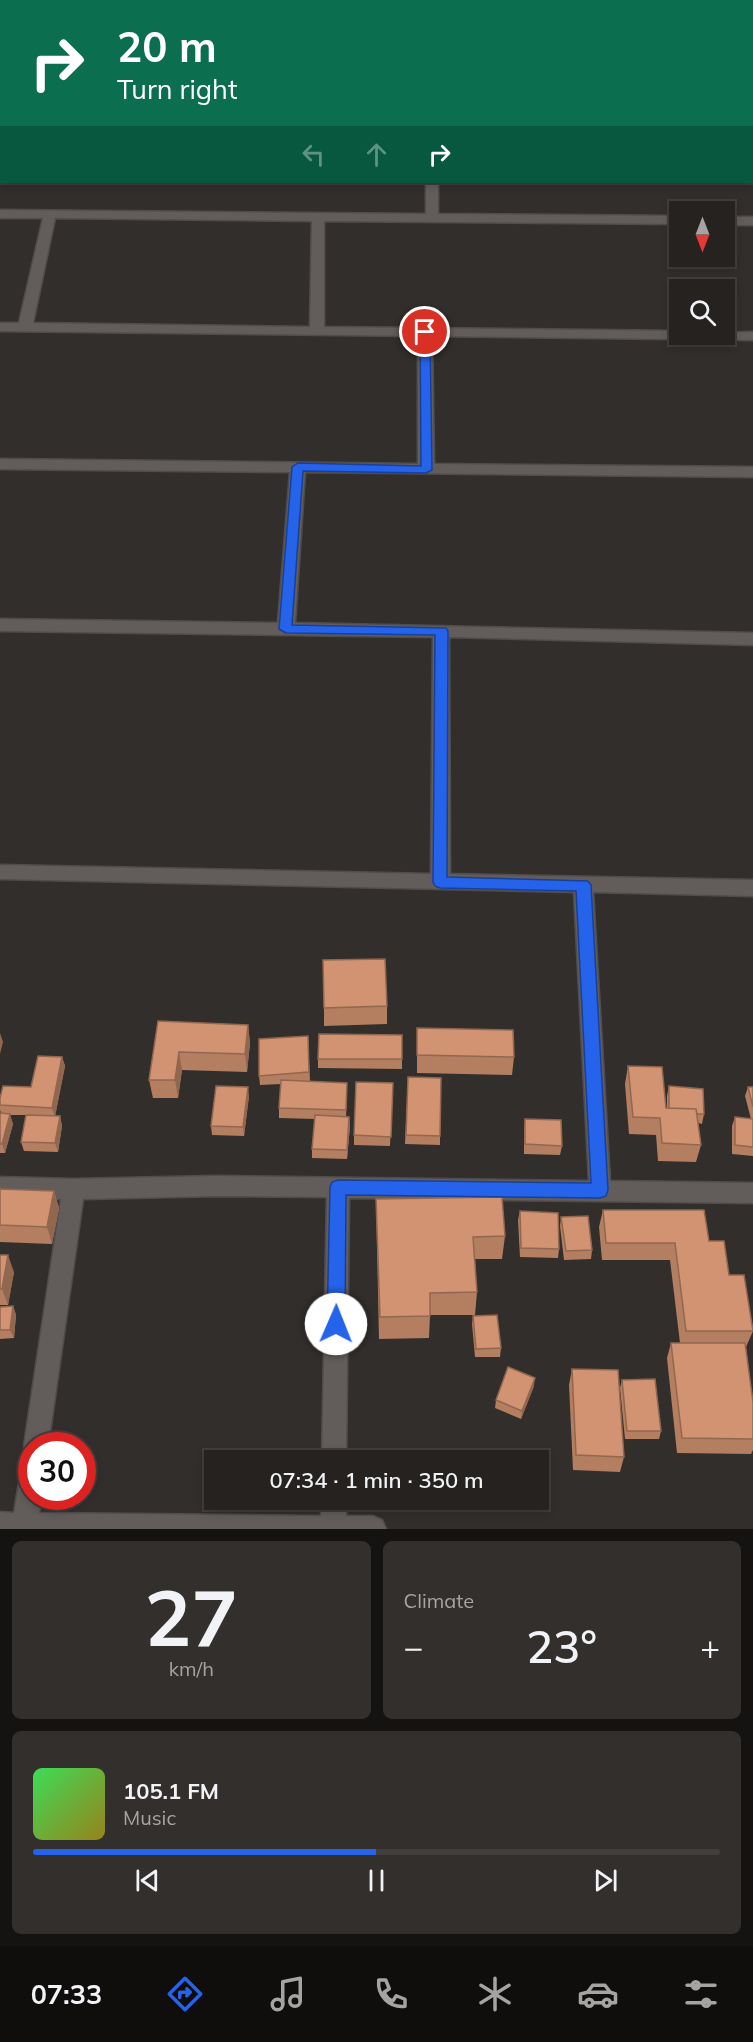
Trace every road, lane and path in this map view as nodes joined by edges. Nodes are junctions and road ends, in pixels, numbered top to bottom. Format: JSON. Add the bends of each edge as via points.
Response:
{"nodes":[{"id":1,"x":432,"y":183,"type":"edge"},
{"id":2,"x":0,"y":214,"type":"edge"},
{"id":3,"x":50,"y":214,"type":"junction"},
{"id":4,"x":318,"y":217,"type":"junction"},
{"id":5,"x":432,"y":218,"type":"junction"},
{"id":6,"x":669,"y":220,"type":"edge"},
{"id":7,"x":735,"y":220,"type":"edge"},
{"id":8,"x":753,"y":221,"type":"edge"},
{"id":9,"x":0,"y":327,"type":"edge"},
{"id":10,"x":25,"y":328,"type":"junction"},
{"id":11,"x":317,"y":331,"type":"junction"},
{"id":12,"x":425,"y":332,"type":"junction"},
{"id":13,"x":753,"y":336,"type":"edge"},
{"id":14,"x":0,"y":464,"type":"edge"},
{"id":15,"x":298,"y":467,"type":"junction"},
{"id":16,"x":426,"y":470,"type":"junction"},
{"id":17,"x":753,"y":472,"type":"edge"},
{"id":18,"x":0,"y":625,"type":"edge"},
{"id":19,"x":286,"y":629,"type":"junction"},
{"id":20,"x":441,"y":631,"type":"junction"},
{"id":21,"x":753,"y":639,"type":"edge"},
{"id":22,"x":0,"y":872,"type":"edge"},
{"id":23,"x":440,"y":882,"type":"junction"},
{"id":24,"x":583,"y":885,"type":"junction"},
{"id":25,"x":753,"y":888,"type":"edge"},
{"id":26,"x":0,"y":1187,"type":"edge"},
{"id":27,"x":338,"y":1187,"type":"junction"},
{"id":28,"x":73,"y":1189,"type":"junction"},
{"id":29,"x":600,"y":1190,"type":"junction"},
{"id":30,"x":753,"y":1193,"type":"edge"},
{"id":31,"x":38,"y":1432,"type":"edge"},
{"id":32,"x":334,"y":1450,"type":"edge"},
{"id":33,"x":18,"y":1510,"type":"edge"},
{"id":34,"x":334,"y":1510,"type":"edge"},
{"id":35,"x":12,"y":1525,"type":"edge"},
{"id":36,"x":333,"y":1528,"type":"edge"},
{"id":37,"x":373,"y":1529,"type":"edge"}],
"edges":[{"from":1,"to":5,"type":"street"},
{"from":2,"to":3,"type":"street"},
{"from":3,"to":4,"type":"street"},
{"from":3,"to":10,"type":"street"},
{"from":4,"to":5,"type":"street"},
{"from":4,"to":11,"type":"street"},
{"from":5,"to":6,"type":"street"},
{"from":7,"to":8,"type":"street"},
{"from":9,"to":10,"type":"street"},
{"from":10,"to":11,"type":"street"},
{"from":11,"to":12,"type":"street"},
{"from":12,"to":13,"type":"street"},
{"from":12,"to":16,"type":"street"},
{"from":14,"to":15,"type":"street"},
{"from":15,"to":16,"type":"street"},
{"from":15,"to":19,"type":"street"},
{"from":16,"to":17,"type":"street"},
{"from":18,"to":19,"type":"street"},
{"from":19,"to":20,"type":"street"},
{"from":20,"to":21,"type":"street"},
{"from":20,"to":23,"type":"street"},
{"from":22,"to":23,"type":"street"},
{"from":23,"to":24,"type":"street"},
{"from":24,"to":25,"type":"street"},
{"from":24,"to":29,"type":"street"},
{"from":26,"to":28,"type":"street"},
{"from":27,"to":28,"type":"street"},
{"from":27,"to":29,"type":"street"},
{"from":27,"to":32,"type":"street"},
{"from":28,"to":31,"type":"street"},
{"from":29,"to":30,"type":"street"},
{"from":33,"to":35,"type":"street"},
{"from":34,"to":36,"type":"street"},
{"from":35,"to":36,"type":"street"},
{"from":36,"to":37,"type":"street"}]}
